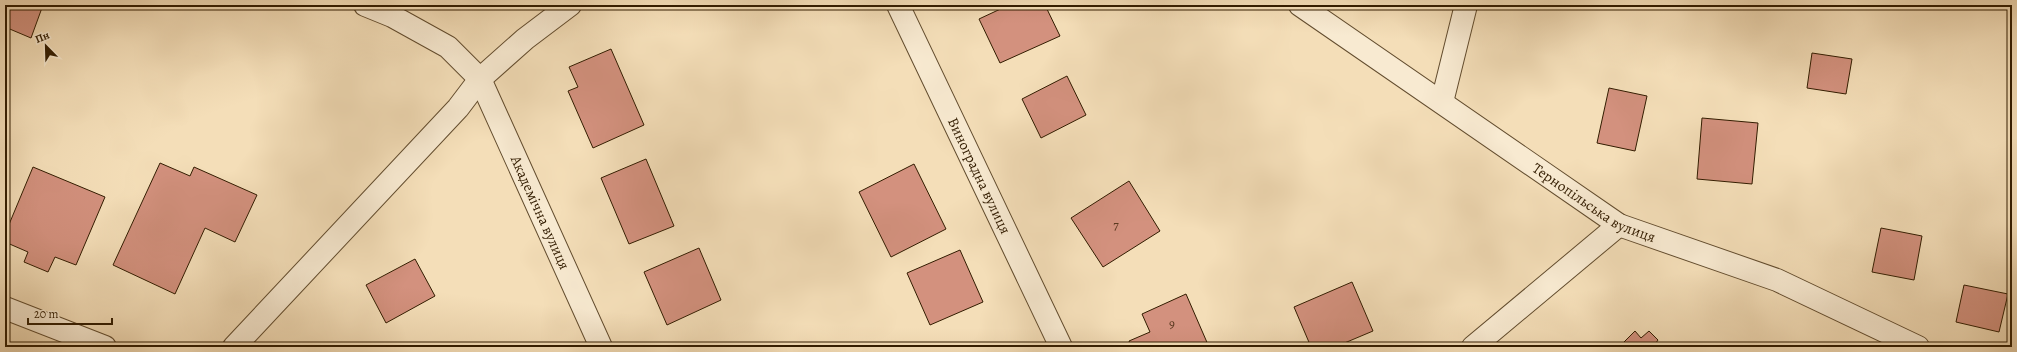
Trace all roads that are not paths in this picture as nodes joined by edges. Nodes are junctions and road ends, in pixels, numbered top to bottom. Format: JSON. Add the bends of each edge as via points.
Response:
{"nodes":[{"id":1,"x":365,"y":5,"type":"edge"},
{"id":2,"x":570,"y":5,"type":"edge"},
{"id":3,"x":898,"y":5,"type":"edge"},
{"id":4,"x":1300,"y":5,"type":"edge"},
{"id":5,"x":1466,"y":5,"type":"edge"},
{"id":6,"x":480,"y":79,"type":"junction"},
{"id":7,"x":1442,"y":102,"type":"junction"},
{"id":8,"x":1619,"y":225,"type":"junction"},
{"id":9,"x":5,"y":308,"type":"edge"},
{"id":10,"x":105,"y":347,"type":"edge"},
{"id":11,"x":234,"y":347,"type":"edge"},
{"id":12,"x":602,"y":347,"type":"edge"},
{"id":13,"x":1061,"y":347,"type":"edge"},
{"id":14,"x":1473,"y":347,"type":"edge"},
{"id":15,"x":1918,"y":347,"type":"edge"}],
"edges":[{"from":1,"to":6,"type":"street","via":[[392,16],[448,47]]},
{"from":2,"to":6,"type":"street","via":[[525,39]]},
{"from":3,"to":13,"type":"street","name":"Виноградна вулиця"},
{"from":4,"to":7,"type":"street","name":"Тернопільська вулиця"},
{"from":5,"to":7,"type":"street"},
{"from":6,"to":11,"type":"street","via":[[458,108]]},
{"from":6,"to":12,"type":"street","name":"Академічна вулиця"},
{"from":7,"to":8,"type":"street","name":"Тернопільська вулиця"},
{"from":8,"to":14,"type":"street"},
{"from":8,"to":15,"type":"street","name":"Тернопільська вулиця","via":[[1777,280]]},
{"from":9,"to":10,"type":"street"}]}
